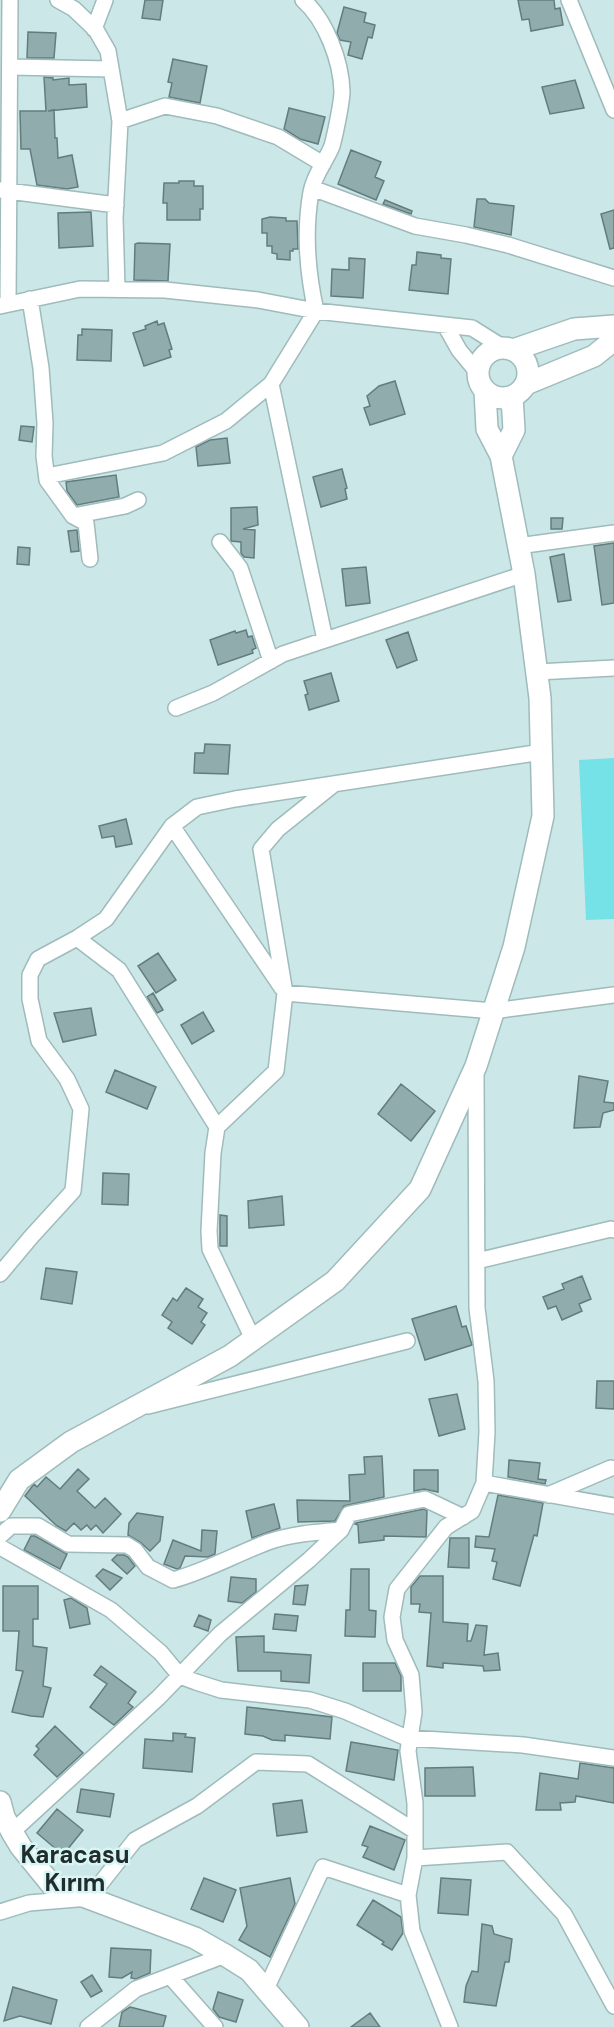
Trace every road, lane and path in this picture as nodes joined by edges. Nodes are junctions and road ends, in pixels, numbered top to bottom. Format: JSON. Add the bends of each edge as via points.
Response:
{"nodes":[{"id":1,"x":10,"y":0,"type":"edge"},
{"id":2,"x":58,"y":0,"type":"edge"},
{"id":3,"x":105,"y":0,"type":"edge"},
{"id":4,"x":569,"y":0,"type":"edge"},
{"id":5,"x":309,"y":4,"type":"edge"},
{"id":6,"x":94,"y":28,"type":"junction"},
{"id":7,"x":6,"y":60,"type":"edge"},
{"id":8,"x":111,"y":69,"type":"junction"},
{"id":9,"x":614,"y":110,"type":"edge"},
{"id":10,"x":120,"y":121,"type":"junction"},
{"id":11,"x":322,"y":164,"type":"junction"},
{"id":12,"x":312,"y":188,"type":"junction"},
{"id":13,"x":4,"y":190,"type":"edge"},
{"id":14,"x":116,"y":205,"type":"junction"},
{"id":15,"x":614,"y":278,"type":"edge"},
{"id":16,"x":117,"y":289,"type":"junction"},
{"id":17,"x":30,"y":299,"type":"junction"},
{"id":18,"x":4,"y":305,"type":"edge"},
{"id":19,"x":316,"y":311,"type":"junction"},
{"id":20,"x":445,"y":325,"type":"junction"},
{"id":21,"x":614,"y":326,"type":"edge"},
{"id":22,"x":614,"y":340,"type":"edge"},
{"id":23,"x":508,"y":349,"type":"junction"},
{"id":24,"x":481,"y":382,"type":"junction"},
{"id":25,"x":272,"y":384,"type":"junction"},
{"id":26,"x":519,"y":390,"type":"junction"},
{"id":27,"x":501,"y":456,"type":"junction"},
{"id":28,"x":47,"y":477,"type":"junction"},
{"id":29,"x":138,"y":500,"type":"dead end"},
{"id":30,"x":73,"y":516,"type":"junction"},
{"id":31,"x":614,"y":532,"type":"edge"},
{"id":32,"x":220,"y":542,"type":"dead end"},
{"id":33,"x":518,"y":546,"type":"junction"},
{"id":34,"x":90,"y":558,"type":"dead end"},
{"id":35,"x":524,"y":574,"type":"junction"},
{"id":36,"x":325,"y":640,"type":"junction"},
{"id":37,"x":271,"y":661,"type":"junction"},
{"id":38,"x":614,"y":668,"type":"edge"},
{"id":39,"x":537,"y":672,"type":"junction"},
{"id":40,"x":176,"y":708,"type":"dead end"},
{"id":41,"x":542,"y":752,"type":"junction"},
{"id":42,"x":335,"y":783,"type":"junction"},
{"id":43,"x":172,"y":826,"type":"junction"},
{"id":44,"x":77,"y":938,"type":"junction"},
{"id":45,"x":285,"y":993,"type":"junction"},
{"id":46,"x":614,"y":995,"type":"edge"},
{"id":47,"x":493,"y":1011,"type":"junction"},
{"id":48,"x":476,"y":1066,"type":"junction"},
{"id":49,"x":217,"y":1127,"type":"junction"},
{"id":50,"x":614,"y":1230,"type":"edge"},
{"id":51,"x":477,"y":1261,"type":"junction"},
{"id":52,"x":0,"y":1274,"type":"edge"},
{"id":53,"x":253,"y":1339,"type":"junction"},
{"id":54,"x":407,"y":1341,"type":"dead end"},
{"id":55,"x":129,"y":1411,"type":"junction"},
{"id":56,"x":611,"y":1468,"type":"dead end"},
{"id":57,"x":484,"y":1483,"type":"junction"},
{"id":58,"x":548,"y":1495,"type":"junction"},
{"id":59,"x":614,"y":1506,"type":"edge"},
{"id":60,"x":0,"y":1511,"type":"edge"},
{"id":61,"x":463,"y":1517,"type":"junction"},
{"id":62,"x":341,"y":1530,"type":"junction"},
{"id":63,"x":0,"y":1536,"type":"edge"},
{"id":64,"x":0,"y":1547,"type":"edge"},
{"id":65,"x":180,"y":1676,"type":"junction"},
{"id":66,"x":410,"y":1738,"type":"junction"},
{"id":67,"x":614,"y":1758,"type":"edge"},
{"id":68,"x":0,"y":1802,"type":"edge"},
{"id":69,"x":415,"y":1831,"type":"junction"},
{"id":70,"x":12,"y":1832,"type":"junction"},
{"id":71,"x":415,"y":1858,"type":"junction"},
{"id":72,"x":408,"y":1895,"type":"junction"},
{"id":73,"x":89,"y":1898,"type":"junction"},
{"id":74,"x":0,"y":1912,"type":"edge"},
{"id":75,"x":225,"y":1955,"type":"junction"},
{"id":76,"x":170,"y":1976,"type":"junction"},
{"id":77,"x":266,"y":1989,"type":"junction"},
{"id":78,"x":116,"y":2005,"type":"junction"},
{"id":79,"x":614,"y":2006,"type":"edge"},
{"id":80,"x":88,"y":2027,"type":"edge"},
{"id":81,"x":102,"y":2027,"type":"edge"},
{"id":82,"x":215,"y":2027,"type":"edge"},
{"id":83,"x":298,"y":2027,"type":"edge"},
{"id":84,"x":450,"y":2027,"type":"edge"}],
"edges":[{"from":1,"to":7,"type":"street"},
{"from":2,"to":6,"type":"street"},
{"from":3,"to":6,"type":"street"},
{"from":4,"to":9,"type":"street"},
{"from":5,"to":11,"type":"street","via":[[333,45],[342,92],[332,145]]},
{"from":6,"to":8,"type":"street","via":[[108,51]]},
{"from":7,"to":8,"type":"street"},
{"from":7,"to":13,"type":"street"},
{"from":8,"to":10,"type":"street"},
{"from":10,"to":11,"type":"street","via":[[165,106],[217,116],[278,138]]},
{"from":10,"to":14,"type":"street"},
{"from":11,"to":12,"type":"street"},
{"from":12,"to":15,"type":"street","via":[[415,226],[508,245]]},
{"from":12,"to":19,"type":"street","via":[[306,228]]},
{"from":13,"to":14,"type":"street"},
{"from":13,"to":18,"type":"street"},
{"from":14,"to":16,"type":"street"},
{"from":16,"to":17,"type":"street","via":[[80,289]]},
{"from":16,"to":19,"type":"street","via":[[258,300]]},
{"from":17,"to":18,"type":"street"},
{"from":17,"to":28,"type":"street","via":[[41,368]]},
{"from":19,"to":20,"type":"street"},
{"from":19,"to":25,"type":"street"},
{"from":20,"to":23,"type":"street","via":[[472,328]]},
{"from":20,"to":24,"type":"street"},
{"from":21,"to":23,"type":"main road","via":[[574,329]]},
{"from":22,"to":26,"type":"main road","via":[[594,356]]},
{"from":23,"to":24,"type":"main road","via":[[486,355],[480,363]]},
{"from":23,"to":26,"type":"main road","via":[[527,364],[528,374]]},
{"from":24,"to":26,"type":"main road","via":[[493,397],[502,399]]},
{"from":24,"to":27,"type":"main road","via":[[487,429]]},
{"from":25,"to":28,"type":"street","via":[[226,421],[163,453]]},
{"from":25,"to":36,"type":"street"},
{"from":26,"to":27,"type":"main road","via":[[514,430]]},
{"from":27,"to":33,"type":"main road"},
{"from":28,"to":30,"type":"street"},
{"from":29,"to":30,"type":"street"},
{"from":30,"to":34,"type":"street","via":[[86,523]]},
{"from":31,"to":33,"type":"street"},
{"from":32,"to":37,"type":"street","via":[[240,568]]},
{"from":33,"to":35,"type":"main road"},
{"from":35,"to":36,"type":"street"},
{"from":35,"to":39,"type":"main road"},
{"from":36,"to":37,"type":"street"},
{"from":37,"to":40,"type":"street"},
{"from":38,"to":39,"type":"street"},
{"from":39,"to":41,"type":"main road"},
{"from":41,"to":42,"type":"street"},
{"from":41,"to":47,"type":"main road","via":[[543,816],[514,947]]},
{"from":42,"to":43,"type":"street","via":[[197,807]]},
{"from":42,"to":45,"type":"street","via":[[278,829],[261,849]]},
{"from":43,"to":44,"type":"street","via":[[106,919]]},
{"from":43,"to":45,"type":"street"},
{"from":44,"to":49,"type":"street","via":[[119,970]]},
{"from":44,"to":52,"type":"street","via":[[38,959],[30,975],[30,999],[39,1041],[67,1079],[81,1108],[73,1191]]},
{"from":45,"to":47,"type":"street"},
{"from":45,"to":49,"type":"street","via":[[276,1071]]},
{"from":46,"to":47,"type":"street"},
{"from":47,"to":48,"type":"main road"},
{"from":48,"to":51,"type":"street"},
{"from":48,"to":53,"type":"main road","via":[[420,1189],[335,1281]]},
{"from":49,"to":53,"type":"street","via":[[210,1249]]},
{"from":50,"to":51,"type":"street"},
{"from":51,"to":57,"type":"street","via":[[477,1308],[486,1381]]},
{"from":53,"to":55,"type":"main road","via":[[230,1356]]},
{"from":54,"to":55,"type":"street"},
{"from":55,"to":60,"type":"main road","via":[[71,1442],[18,1480]]},
{"from":56,"to":58,"type":"street"},
{"from":57,"to":58,"type":"street"},
{"from":57,"to":61,"type":"street","via":[[472,1511]]},
{"from":58,"to":59,"type":"street"},
{"from":61,"to":62,"type":"street","via":[[425,1499],[349,1514]]},
{"from":61,"to":66,"type":"street","via":[[446,1527],[397,1589],[392,1617],[395,1640],[411,1675],[414,1712]]},
{"from":62,"to":63,"type":"street","via":[[269,1542],[197,1574],[173,1580],[148,1567],[126,1545],[68,1544],[38,1526],[11,1526]]},
{"from":62,"to":65,"type":"street","via":[[220,1634]]},
{"from":64,"to":65,"type":"street","via":[[111,1610],[161,1653]]},
{"from":65,"to":66,"type":"street","via":[[221,1690],[310,1700]]},
{"from":65,"to":70,"type":"street"},
{"from":66,"to":67,"type":"street","via":[[523,1745]]},
{"from":66,"to":69,"type":"street"},
{"from":68,"to":70,"type":"main road"},
{"from":69,"to":71,"type":"street"},
{"from":69,"to":73,"type":"street","via":[[308,1764],[256,1762],[197,1806],[135,1840]]},
{"from":70,"to":73,"type":"main road","via":[[51,1884]]},
{"from":71,"to":72,"type":"street"},
{"from":71,"to":79,"type":"street","via":[[507,1852],[564,1914]]},
{"from":72,"to":77,"type":"street","via":[[323,1867]]},
{"from":72,"to":84,"type":"street","via":[[412,1931]]},
{"from":73,"to":74,"type":"street","via":[[29,1903]]},
{"from":73,"to":75,"type":"main road","via":[[195,1938]]},
{"from":75,"to":76,"type":"street"},
{"from":75,"to":77,"type":"main road","via":[[249,1970]]},
{"from":76,"to":78,"type":"street","via":[[136,1989]]},
{"from":76,"to":82,"type":"street"},
{"from":77,"to":83,"type":"main road"},
{"from":78,"to":80,"type":"street"},
{"from":78,"to":81,"type":"street"}]}
